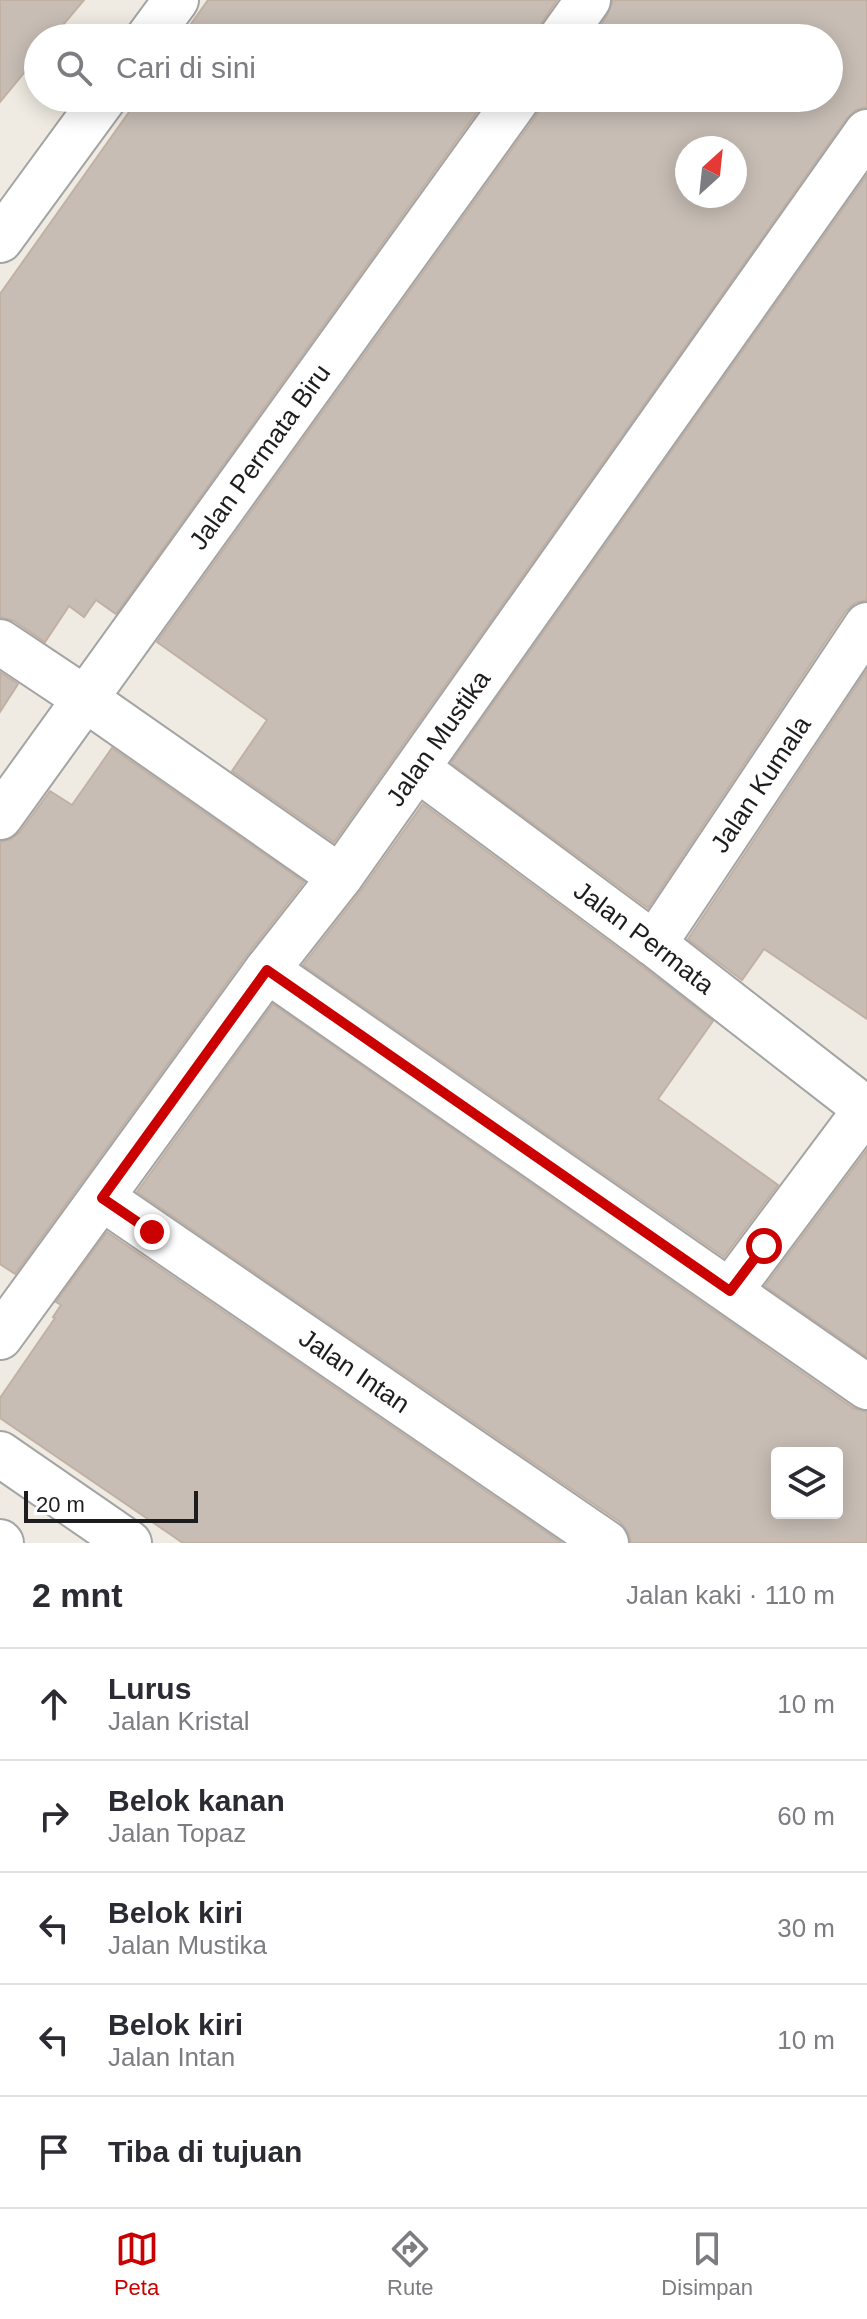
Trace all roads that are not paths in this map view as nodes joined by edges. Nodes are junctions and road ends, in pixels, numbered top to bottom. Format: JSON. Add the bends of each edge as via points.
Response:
{"nodes":[{"id":1,"x":176,"y":0,"type":"edge"},
{"id":2,"x":588,"y":0,"type":"edge"},
{"id":3,"x":158,"y":24,"type":"edge"},
{"id":4,"x":571,"y":24,"type":"edge"},
{"id":5,"x":94,"y":112,"type":"edge"},
{"id":6,"x":508,"y":112,"type":"edge"},
{"id":7,"x":867,"y":132,"type":"edge"},
{"id":8,"x":0,"y":240,"type":"edge"},
{"id":9,"x":867,"y":625,"type":"edge"},
{"id":10,"x":0,"y":642,"type":"edge"},
{"id":11,"x":84,"y":698,"type":"junction"},
{"id":12,"x":418,"y":769,"type":"junction"},
{"id":13,"x":0,"y":817,"type":"edge"},
{"id":14,"x":340,"y":877,"type":"junction"},
{"id":15,"x":654,"y":944,"type":"junction"},
{"id":16,"x":267,"y":970,"type":"junction"},
{"id":17,"x":866,"y":1108,"type":"edge"},
{"id":18,"x":102,"y":1198,"type":"junction"},
{"id":19,"x":730,"y":1291,"type":"junction"},
{"id":20,"x":0,"y":1337,"type":"edge"},
{"id":21,"x":867,"y":1387,"type":"edge"},
{"id":22,"x":0,"y":1454,"type":"edge"},
{"id":23,"x":129,"y":1543,"type":"edge"},
{"id":24,"x":606,"y":1543,"type":"edge"}],
"edges":[{"from":1,"to":3,"type":"street"},
{"from":2,"to":4,"type":"street"},
{"from":5,"to":8,"type":"street"},
{"from":6,"to":11,"type":"street","name":"Jalan Permata Biru"},
{"from":7,"to":12,"type":"street","name":"Jalan Mustika"},
{"from":9,"to":15,"type":"street","name":"Jalan Kumala"},
{"from":10,"to":11,"type":"street"},
{"from":11,"to":13,"type":"street","name":"Jalan Permata Biru"},
{"from":11,"to":14,"type":"street"},
{"from":12,"to":14,"type":"street","name":"Jalan Mustika"},
{"from":12,"to":15,"type":"street","name":"Jalan Permata"},
{"from":14,"to":16,"type":"street","name":"Jalan Mustika"},
{"from":15,"to":17,"type":"street","name":"Jalan Permata"},
{"from":16,"to":18,"type":"street","name":"Jalan Mustika"},
{"from":16,"to":19,"type":"street"},
{"from":17,"to":19,"type":"street"},
{"from":18,"to":20,"type":"street","name":"Jalan Mustika"},
{"from":18,"to":24,"type":"street","name":"Jalan Intan"},
{"from":19,"to":21,"type":"street"},
{"from":22,"to":23,"type":"street"}]}
